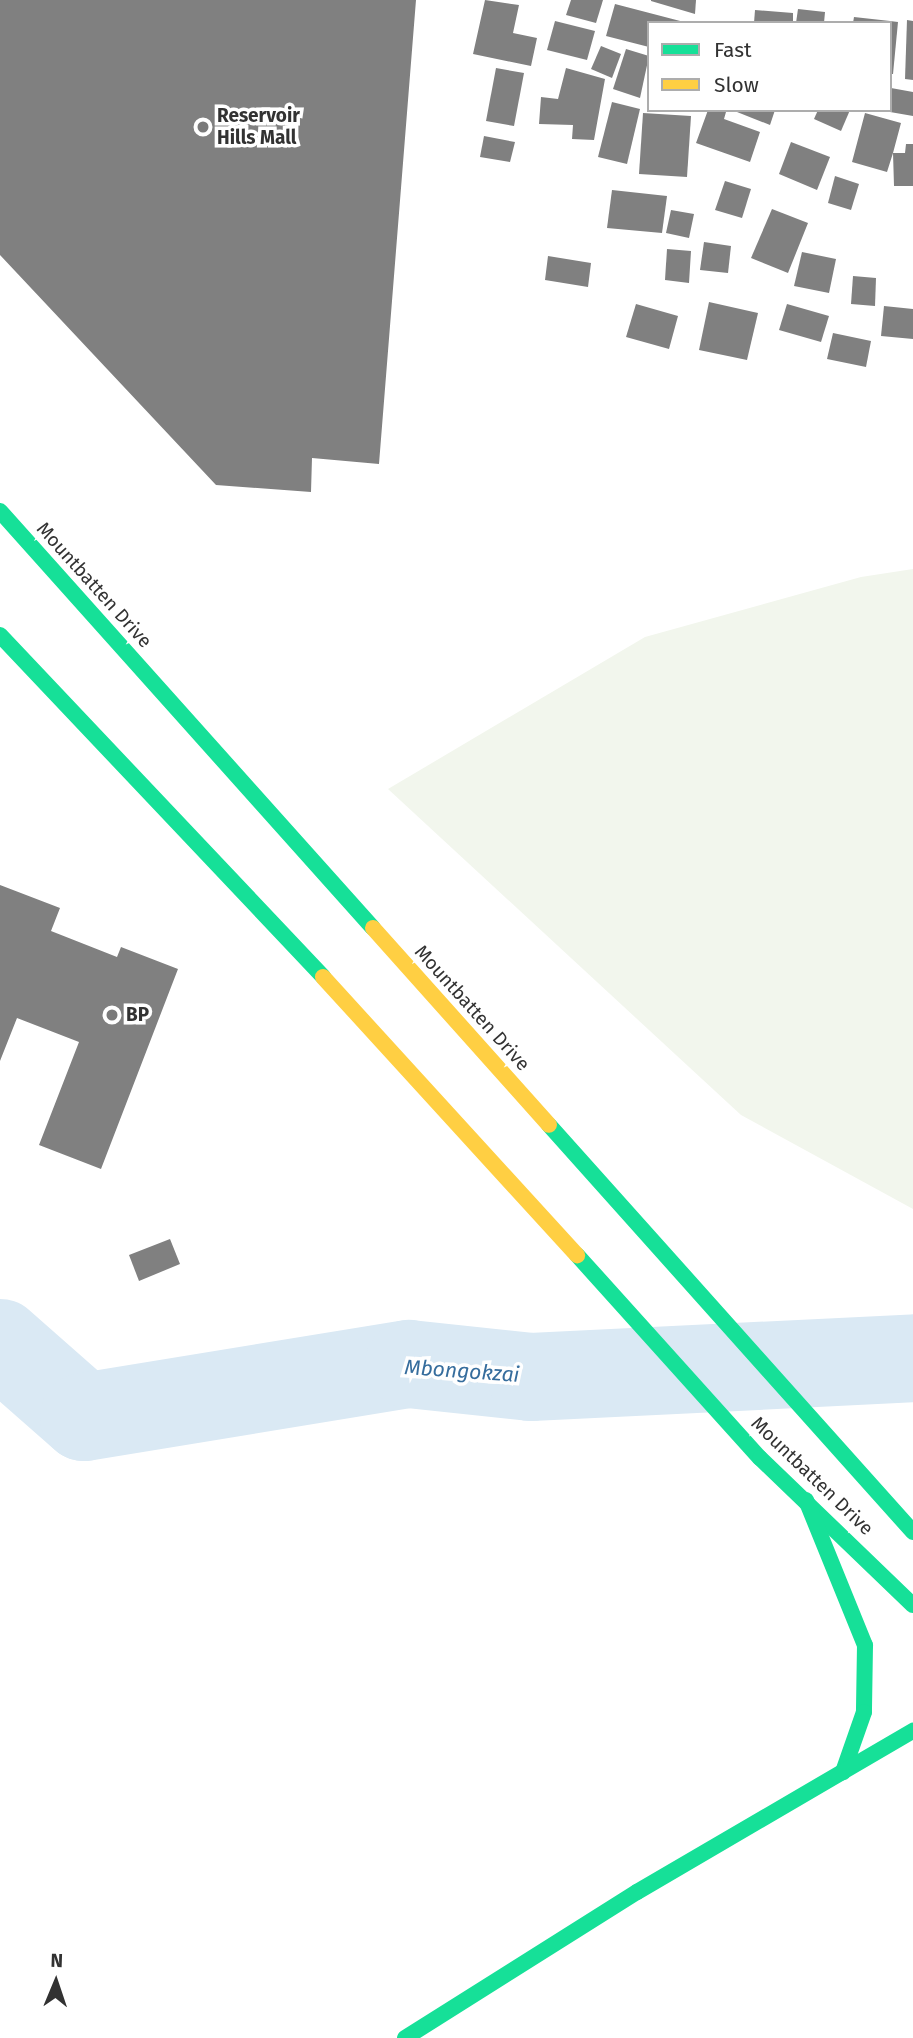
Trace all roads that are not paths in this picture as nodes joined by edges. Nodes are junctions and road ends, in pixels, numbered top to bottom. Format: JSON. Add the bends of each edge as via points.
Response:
{"nodes":[{"id":1,"x":0,"y":511,"type":"edge"},
{"id":2,"x":0,"y":635,"type":"edge"},
{"id":3,"x":806,"y":1500,"type":"junction"},
{"id":4,"x":909,"y":1528,"type":"edge"},
{"id":5,"x":913,"y":1605,"type":"edge"},
{"id":6,"x":913,"y":1731,"type":"edge"},
{"id":7,"x":843,"y":1772,"type":"junction"},
{"id":8,"x":405,"y":2038,"type":"edge"}],
"edges":[{"from":1,"to":4,"type":"main road","name":"Mountbatten Drive"},
{"from":2,"to":3,"type":"main road","name":"Mountbatten Drive","via":[[401,1059],[761,1458]]},
{"from":3,"to":5,"type":"main road","name":"Mountbatten Drive"},
{"from":3,"to":7,"type":"main road","via":[[865,1645],[864,1712]]},
{"from":6,"to":7,"type":"main road"},
{"from":7,"to":8,"type":"main road"}]}
